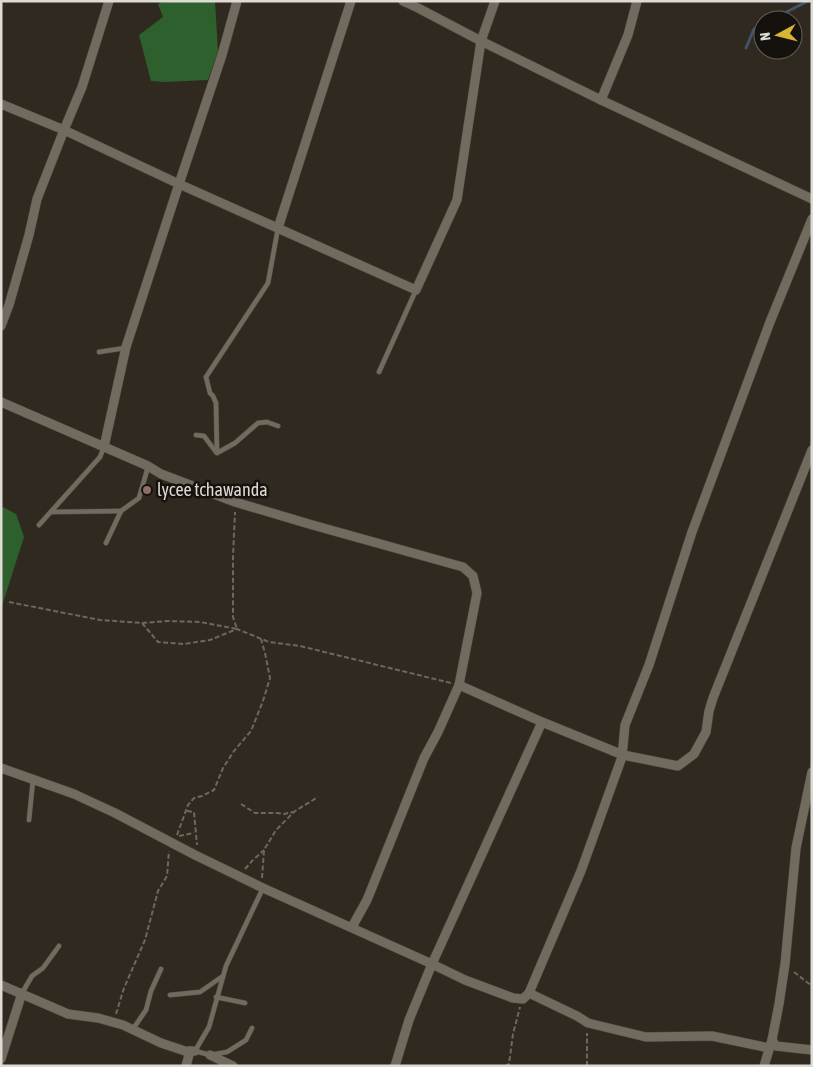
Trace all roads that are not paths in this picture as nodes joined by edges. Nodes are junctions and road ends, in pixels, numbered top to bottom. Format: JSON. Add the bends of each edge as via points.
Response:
{"nodes":[{"id":1,"x":109,"y":1,"type":"edge"},
{"id":2,"x":237,"y":1,"type":"edge"},
{"id":3,"x":351,"y":1,"type":"edge"},
{"id":4,"x":403,"y":1,"type":"edge"},
{"id":5,"x":495,"y":1,"type":"edge"},
{"id":6,"x":637,"y":1,"type":"edge"},
{"id":7,"x":481,"y":41,"type":"junction"},
{"id":8,"x":601,"y":100,"type":"junction"},
{"id":9,"x":1,"y":104,"type":"edge"},
{"id":10,"x":64,"y":130,"type":"junction"},
{"id":11,"x":179,"y":184,"type":"junction"},
{"id":12,"x":812,"y":199,"type":"edge"},
{"id":13,"x":812,"y":219,"type":"edge"},
{"id":14,"x":278,"y":228,"type":"junction"},
{"id":15,"x":416,"y":290,"type":"junction"},
{"id":16,"x":1,"y":326,"type":"edge"},
{"id":17,"x":126,"y":347,"type":"junction"},
{"id":18,"x":98,"y":352,"type":"dead end"},
{"id":19,"x":378,"y":372,"type":"dead end"},
{"id":20,"x":1,"y":402,"type":"edge"},
{"id":21,"x":278,"y":426,"type":"dead end"},
{"id":22,"x":196,"y":434,"type":"dead end"},
{"id":23,"x":104,"y":447,"type":"junction"},
{"id":24,"x":812,"y":450,"type":"edge"},
{"id":25,"x":217,"y":453,"type":"junction"},
{"id":26,"x":148,"y":466,"type":"junction"},
{"id":27,"x":121,"y":511,"type":"junction"},
{"id":28,"x":51,"y":512,"type":"junction"},
{"id":29,"x":39,"y":525,"type":"dead end"},
{"id":30,"x":106,"y":543,"type":"dead end"},
{"id":31,"x":459,"y":685,"type":"junction"},
{"id":32,"x":542,"y":722,"type":"junction"},
{"id":33,"x":622,"y":755,"type":"junction"},
{"id":34,"x":1,"y":768,"type":"edge"},
{"id":35,"x":812,"y":772,"type":"edge"},
{"id":36,"x":33,"y":780,"type":"junction"},
{"id":37,"x":29,"y":820,"type":"dead end"},
{"id":38,"x":263,"y":888,"type":"junction"},
{"id":39,"x":352,"y":927,"type":"junction"},
{"id":40,"x":59,"y":946,"type":"dead end"},
{"id":41,"x":432,"y":964,"type":"junction"},
{"id":42,"x":161,"y":968,"type":"dead end"},
{"id":43,"x":223,"y":976,"type":"junction"},
{"id":44,"x":1,"y":985,"type":"edge"},
{"id":45,"x":22,"y":993,"type":"junction"},
{"id":46,"x":170,"y":995,"type":"dead end"},
{"id":47,"x":526,"y":996,"type":"junction"},
{"id":48,"x":216,"y":997,"type":"junction"},
{"id":49,"x":245,"y":1003,"type":"dead end"},
{"id":50,"x":252,"y":1028,"type":"dead end"},
{"id":51,"x":133,"y":1029,"type":"junction"},
{"id":52,"x":770,"y":1044,"type":"junction"},
{"id":53,"x":812,"y":1050,"type":"edge"},
{"id":54,"x":192,"y":1051,"type":"junction"},
{"id":55,"x":210,"y":1055,"type":"junction"},
{"id":56,"x":1,"y":1059,"type":"edge"},
{"id":57,"x":186,"y":1066,"type":"edge"},
{"id":58,"x":233,"y":1066,"type":"edge"},
{"id":59,"x":395,"y":1066,"type":"edge"},
{"id":60,"x":764,"y":1066,"type":"edge"}],
"edges":[{"from":1,"to":10,"type":"street","via":[[82,87]]},
{"from":2,"to":11,"type":"street"},
{"from":3,"to":14,"type":"street"},
{"from":4,"to":7,"type":"street"},
{"from":5,"to":7,"type":"street"},
{"from":6,"to":8,"type":"street","via":[[628,35]]},
{"from":7,"to":8,"type":"street"},
{"from":7,"to":15,"type":"street","via":[[457,200]]},
{"from":8,"to":12,"type":"street"},
{"from":9,"to":10,"type":"street"},
{"from":10,"to":11,"type":"street"},
{"from":10,"to":16,"type":"street","via":[[36,199],[24,253]]},
{"from":11,"to":14,"type":"street"},
{"from":11,"to":17,"type":"street"},
{"from":13,"to":33,"type":"street","via":[[692,532],[649,665],[625,724]]},
{"from":14,"to":15,"type":"street"},
{"from":14,"to":25,"type":"lane","via":[[268,283],[206,377],[216,403]]},
{"from":15,"to":19,"type":"lane"},
{"from":17,"to":18,"type":"lane"},
{"from":17,"to":23,"type":"street"},
{"from":20,"to":23,"type":"street"},
{"from":21,"to":25,"type":"lane","via":[[258,423],[235,443]]},
{"from":22,"to":25,"type":"lane","via":[[204,436]]},
{"from":23,"to":26,"type":"street"},
{"from":23,"to":28,"type":"lane","via":[[100,457]]},
{"from":24,"to":33,"type":"street","via":[[708,711],[706,732],[694,754],[678,766]]},
{"from":26,"to":27,"type":"lane","via":[[139,498]]},
{"from":26,"to":31,"type":"street","via":[[235,502],[463,567],[472,576],[477,593]]},
{"from":27,"to":28,"type":"lane"},
{"from":27,"to":30,"type":"lane"},
{"from":28,"to":29,"type":"lane"},
{"from":31,"to":32,"type":"street"},
{"from":31,"to":39,"type":"street","via":[[424,758],[367,900]]},
{"from":32,"to":33,"type":"street"},
{"from":32,"to":41,"type":"street"},
{"from":33,"to":47,"type":"street","via":[[580,872]]},
{"from":34,"to":36,"type":"street"},
{"from":35,"to":52,"type":"street","via":[[796,848],[785,964]]},
{"from":36,"to":37,"type":"lane"},
{"from":36,"to":38,"type":"street","via":[[115,813]]},
{"from":38,"to":39,"type":"street"},
{"from":38,"to":43,"type":"lane"},
{"from":39,"to":41,"type":"street"},
{"from":40,"to":45,"type":"lane","via":[[44,968],[32,976]]},
{"from":41,"to":47,"type":"street","via":[[514,998]]},
{"from":41,"to":59,"type":"street","via":[[409,1020]]},
{"from":42,"to":51,"type":"lane","via":[[146,1010]]},
{"from":43,"to":46,"type":"lane","via":[[200,992]]},
{"from":43,"to":48,"type":"lane"},
{"from":44,"to":45,"type":"street"},
{"from":45,"to":51,"type":"street","via":[[68,1014],[98,1018]]},
{"from":45,"to":56,"type":"street"},
{"from":47,"to":52,"type":"street","via":[[588,1023],[646,1037],[712,1036]]},
{"from":48,"to":49,"type":"lane"},
{"from":48,"to":54,"type":"lane","via":[[209,1027]]},
{"from":50,"to":55,"type":"lane","via":[[246,1040],[227,1052]]},
{"from":51,"to":54,"type":"street","via":[[161,1043]]},
{"from":52,"to":53,"type":"street"},
{"from":52,"to":60,"type":"street"},
{"from":54,"to":55,"type":"lane"},
{"from":54,"to":57,"type":"street"},
{"from":55,"to":58,"type":"street"}]}
